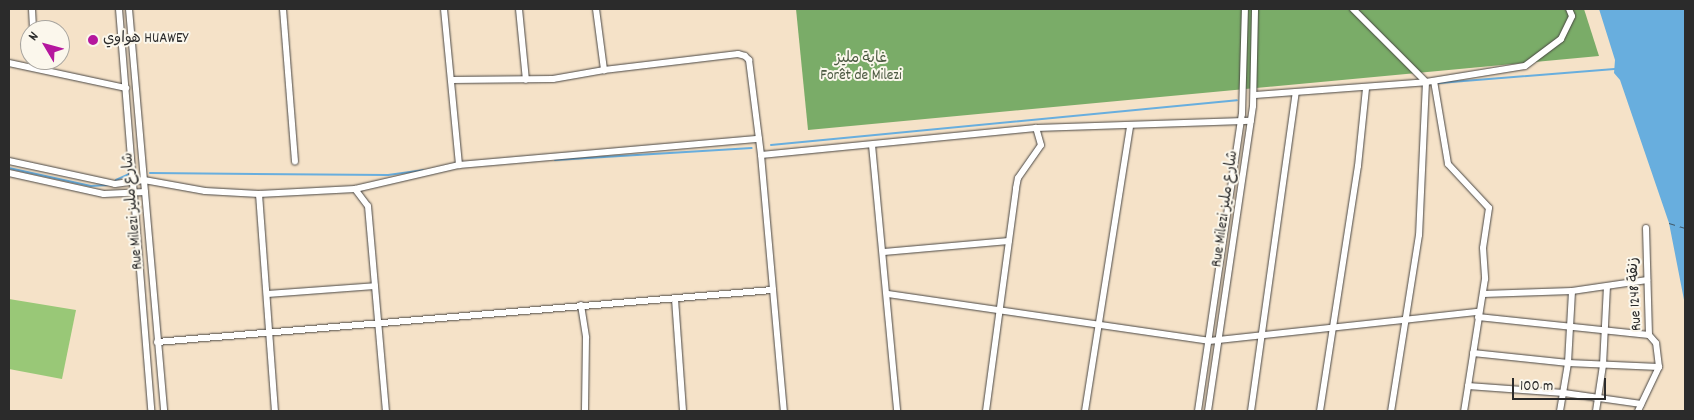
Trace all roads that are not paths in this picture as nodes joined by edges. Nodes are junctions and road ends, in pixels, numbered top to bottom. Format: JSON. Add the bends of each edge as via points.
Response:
{"nodes":[{"id":1,"x":119,"y":9,"type":"edge"},
{"id":2,"x":128,"y":9,"type":"edge"},
{"id":3,"x":283,"y":9,"type":"edge"},
{"id":4,"x":444,"y":9,"type":"edge"},
{"id":5,"x":519,"y":9,"type":"edge"},
{"id":6,"x":596,"y":9,"type":"edge"},
{"id":7,"x":1245,"y":9,"type":"edge"},
{"id":8,"x":1255,"y":9,"type":"edge"},
{"id":9,"x":1353,"y":9,"type":"edge"},
{"id":10,"x":1569,"y":9,"type":"edge"},
{"id":11,"x":44,"y":70,"type":"edge"},
{"id":12,"x":604,"y":70,"type":"junction"},
{"id":13,"x":451,"y":80,"type":"junction"},
{"id":14,"x":526,"y":80,"type":"junction"},
{"id":15,"x":1434,"y":81,"type":"junction"},
{"id":16,"x":1426,"y":82,"type":"junction"},
{"id":17,"x":126,"y":88,"type":"junction"},
{"id":18,"x":1366,"y":88,"type":"junction"},
{"id":19,"x":1296,"y":92,"type":"junction"},
{"id":20,"x":1254,"y":95,"type":"junction"},
{"id":21,"x":1251,"y":121,"type":"junction"},
{"id":22,"x":1241,"y":122,"type":"junction"},
{"id":23,"x":1036,"y":128,"type":"junction"},
{"id":24,"x":1130,"y":128,"type":"junction"},
{"id":25,"x":759,"y":139,"type":"junction"},
{"id":26,"x":872,"y":145,"type":"junction"},
{"id":27,"x":761,"y":155,"type":"junction"},
{"id":28,"x":9,"y":161,"type":"edge"},
{"id":29,"x":295,"y":162,"type":"dead end"},
{"id":30,"x":459,"y":165,"type":"junction"},
{"id":31,"x":9,"y":173,"type":"edge"},
{"id":32,"x":144,"y":180,"type":"junction"},
{"id":33,"x":132,"y":181,"type":"junction"},
{"id":34,"x":355,"y":189,"type":"junction"},
{"id":35,"x":145,"y":192,"type":"junction"},
{"id":36,"x":133,"y":193,"type":"junction"},
{"id":37,"x":259,"y":194,"type":"junction"},
{"id":38,"x":1646,"y":228,"type":"dead end"},
{"id":39,"x":1009,"y":241,"type":"junction"},
{"id":40,"x":884,"y":252,"type":"junction"},
{"id":41,"x":1647,"y":280,"type":"junction"},
{"id":42,"x":375,"y":286,"type":"junction"},
{"id":43,"x":1606,"y":287,"type":"junction"},
{"id":44,"x":772,"y":290,"type":"junction"},
{"id":45,"x":1572,"y":290,"type":"junction"},
{"id":46,"x":267,"y":294,"type":"junction"},
{"id":47,"x":888,"y":294,"type":"junction"},
{"id":48,"x":1483,"y":294,"type":"junction"},
{"id":49,"x":675,"y":299,"type":"junction"},
{"id":50,"x":581,"y":305,"type":"junction"},
{"id":51,"x":1000,"y":310,"type":"junction"},
{"id":52,"x":1478,"y":315,"type":"junction"},
{"id":53,"x":1405,"y":322,"type":"junction"},
{"id":54,"x":379,"y":323,"type":"junction"},
{"id":55,"x":1098,"y":326,"type":"junction"},
{"id":56,"x":1570,"y":328,"type":"junction"},
{"id":57,"x":1332,"y":330,"type":"junction"},
{"id":58,"x":1605,"y":330,"type":"junction"},
{"id":59,"x":269,"y":331,"type":"junction"},
{"id":60,"x":1649,"y":334,"type":"junction"},
{"id":61,"x":1262,"y":337,"type":"junction"},
{"id":62,"x":1209,"y":341,"type":"junction"},
{"id":63,"x":157,"y":342,"type":"junction"},
{"id":64,"x":1219,"y":342,"type":"junction"},
{"id":65,"x":1473,"y":353,"type":"junction"},
{"id":66,"x":1568,"y":363,"type":"junction"},
{"id":67,"x":1603,"y":365,"type":"junction"},
{"id":68,"x":1659,"y":367,"type":"junction"},
{"id":69,"x":1468,"y":386,"type":"junction"},
{"id":70,"x":1564,"y":394,"type":"junction"},
{"id":71,"x":1598,"y":397,"type":"junction"},
{"id":72,"x":1641,"y":404,"type":"junction"},
{"id":73,"x":151,"y":411,"type":"edge"},
{"id":74,"x":164,"y":411,"type":"edge"},
{"id":75,"x":276,"y":411,"type":"edge"},
{"id":76,"x":386,"y":411,"type":"edge"},
{"id":77,"x":585,"y":411,"type":"edge"},
{"id":78,"x":683,"y":411,"type":"edge"},
{"id":79,"x":784,"y":411,"type":"edge"},
{"id":80,"x":898,"y":411,"type":"edge"},
{"id":81,"x":986,"y":411,"type":"edge"},
{"id":82,"x":1085,"y":411,"type":"edge"},
{"id":83,"x":1198,"y":411,"type":"edge"},
{"id":84,"x":1208,"y":411,"type":"edge"},
{"id":85,"x":1251,"y":411,"type":"edge"},
{"id":86,"x":1320,"y":411,"type":"edge"},
{"id":87,"x":1391,"y":411,"type":"edge"},
{"id":88,"x":1464,"y":411,"type":"edge"},
{"id":89,"x":1560,"y":411,"type":"edge"},
{"id":90,"x":1596,"y":411,"type":"edge"},
{"id":91,"x":1638,"y":411,"type":"edge"}],
"edges":[{"from":1,"to":17,"type":"street","name":"Rue Milezi شارع مليز"},
{"from":2,"to":32,"type":"street","name":"Rue Milezi شارع مليز"},
{"from":3,"to":29,"type":"street"},
{"from":4,"to":13,"type":"street"},
{"from":5,"to":14,"type":"street"},
{"from":6,"to":12,"type":"street"},
{"from":7,"to":22,"type":"street","name":"Rue Milezi شارع مليز"},
{"from":8,"to":20,"type":"street","name":"Rue Milezi شارع مليز"},
{"from":9,"to":16,"type":"street"},
{"from":10,"to":15,"type":"street","via":[[1572,16],[1561,39],[1525,66]]},
{"from":11,"to":17,"type":"street"},
{"from":12,"to":14,"type":"street","via":[[553,80]]},
{"from":12,"to":25,"type":"street","via":[[738,54],[745,56],[749,60]]},
{"from":13,"to":14,"type":"street"},
{"from":13,"to":30,"type":"street"},
{"from":15,"to":16,"type":"street"},
{"from":15,"to":48,"type":"street","via":[[1448,164],[1489,208],[1483,248]]},
{"from":16,"to":18,"type":"street"},
{"from":16,"to":53,"type":"street","via":[[1418,234]]},
{"from":17,"to":33,"type":"street","name":"Rue Milezi شارع مليز"},
{"from":18,"to":19,"type":"street"},
{"from":18,"to":57,"type":"street","via":[[1358,166]]},
{"from":19,"to":20,"type":"street"},
{"from":19,"to":61,"type":"street"},
{"from":20,"to":21,"type":"street","name":"Rue Milezi شارع مليز"},
{"from":21,"to":22,"type":"street"},
{"from":21,"to":64,"type":"street","name":"Rue Milezi شارع مليز"},
{"from":22,"to":24,"type":"street"},
{"from":22,"to":62,"type":"street","name":"Rue Milezi شارع مليز"},
{"from":23,"to":24,"type":"street"},
{"from":23,"to":26,"type":"street"},
{"from":23,"to":39,"type":"street","via":[[1041,145],[1018,178]]},
{"from":24,"to":55,"type":"street"},
{"from":25,"to":27,"type":"street"},
{"from":25,"to":30,"type":"street"},
{"from":26,"to":27,"type":"street"},
{"from":26,"to":40,"type":"street"},
{"from":27,"to":44,"type":"street"},
{"from":28,"to":33,"type":"street","via":[[115,184]]},
{"from":30,"to":34,"type":"street"},
{"from":31,"to":36,"type":"street","via":[[104,194]]},
{"from":32,"to":33,"type":"street"},
{"from":32,"to":35,"type":"street","name":"Rue Milezi شارع مليز"},
{"from":32,"to":37,"type":"street","via":[[205,191]]},
{"from":33,"to":36,"type":"street","name":"Rue Milezi شارع مليز"},
{"from":34,"to":37,"type":"street"},
{"from":34,"to":42,"type":"street","via":[[368,206]]},
{"from":35,"to":36,"type":"street"},
{"from":35,"to":63,"type":"street","name":"Rue Milezi شارع مليز"},
{"from":36,"to":73,"type":"street","name":"Rue Milezi شارع مليز"},
{"from":37,"to":46,"type":"street"},
{"from":38,"to":41,"type":"street","name":"Rue 1248 زنقة"},
{"from":39,"to":40,"type":"street"},
{"from":39,"to":51,"type":"street"},
{"from":40,"to":47,"type":"street"},
{"from":41,"to":43,"type":"street"},
{"from":41,"to":60,"type":"street","name":"Rue 1248 زنقة"},
{"from":42,"to":46,"type":"street"},
{"from":42,"to":54,"type":"street"},
{"from":43,"to":45,"type":"street"},
{"from":43,"to":58,"type":"street"},
{"from":44,"to":49,"type":"street"},
{"from":44,"to":79,"type":"street"},
{"from":45,"to":48,"type":"street"},
{"from":45,"to":56,"type":"street"},
{"from":46,"to":59,"type":"street"},
{"from":47,"to":51,"type":"street"},
{"from":47,"to":80,"type":"street"},
{"from":48,"to":52,"type":"street"},
{"from":49,"to":50,"type":"street"},
{"from":49,"to":78,"type":"street"},
{"from":50,"to":54,"type":"street"},
{"from":50,"to":77,"type":"street","via":[[586,338]]},
{"from":51,"to":55,"type":"street"},
{"from":51,"to":81,"type":"street"},
{"from":52,"to":53,"type":"street"},
{"from":52,"to":56,"type":"street"},
{"from":52,"to":65,"type":"street"},
{"from":53,"to":57,"type":"street"},
{"from":53,"to":87,"type":"street"},
{"from":54,"to":59,"type":"street"},
{"from":54,"to":76,"type":"street"},
{"from":55,"to":62,"type":"street"},
{"from":55,"to":82,"type":"street"},
{"from":56,"to":58,"type":"street"},
{"from":56,"to":66,"type":"street"},
{"from":57,"to":61,"type":"street"},
{"from":57,"to":86,"type":"street"},
{"from":58,"to":60,"type":"street"},
{"from":58,"to":67,"type":"street"},
{"from":59,"to":63,"type":"street"},
{"from":59,"to":75,"type":"street"},
{"from":60,"to":68,"type":"street","name":"Rue 1248 زنقة","via":[[1656,343]]},
{"from":61,"to":64,"type":"street"},
{"from":61,"to":85,"type":"street"},
{"from":62,"to":64,"type":"street"},
{"from":62,"to":83,"type":"street","name":"Rue Milezi شارع مليز"},
{"from":63,"to":74,"type":"street","name":"Rue Milezi شارع مليز"},
{"from":64,"to":84,"type":"street","name":"Rue Milezi شارع مليز"},
{"from":65,"to":66,"type":"street"},
{"from":65,"to":69,"type":"street"},
{"from":66,"to":67,"type":"street"},
{"from":66,"to":70,"type":"street"},
{"from":67,"to":68,"type":"street"},
{"from":67,"to":71,"type":"street"},
{"from":68,"to":72,"type":"street"},
{"from":69,"to":70,"type":"street"},
{"from":69,"to":88,"type":"street"},
{"from":70,"to":71,"type":"street"},
{"from":70,"to":89,"type":"street"},
{"from":71,"to":72,"type":"street"},
{"from":71,"to":90,"type":"street"},
{"from":72,"to":91,"type":"street"}]}
